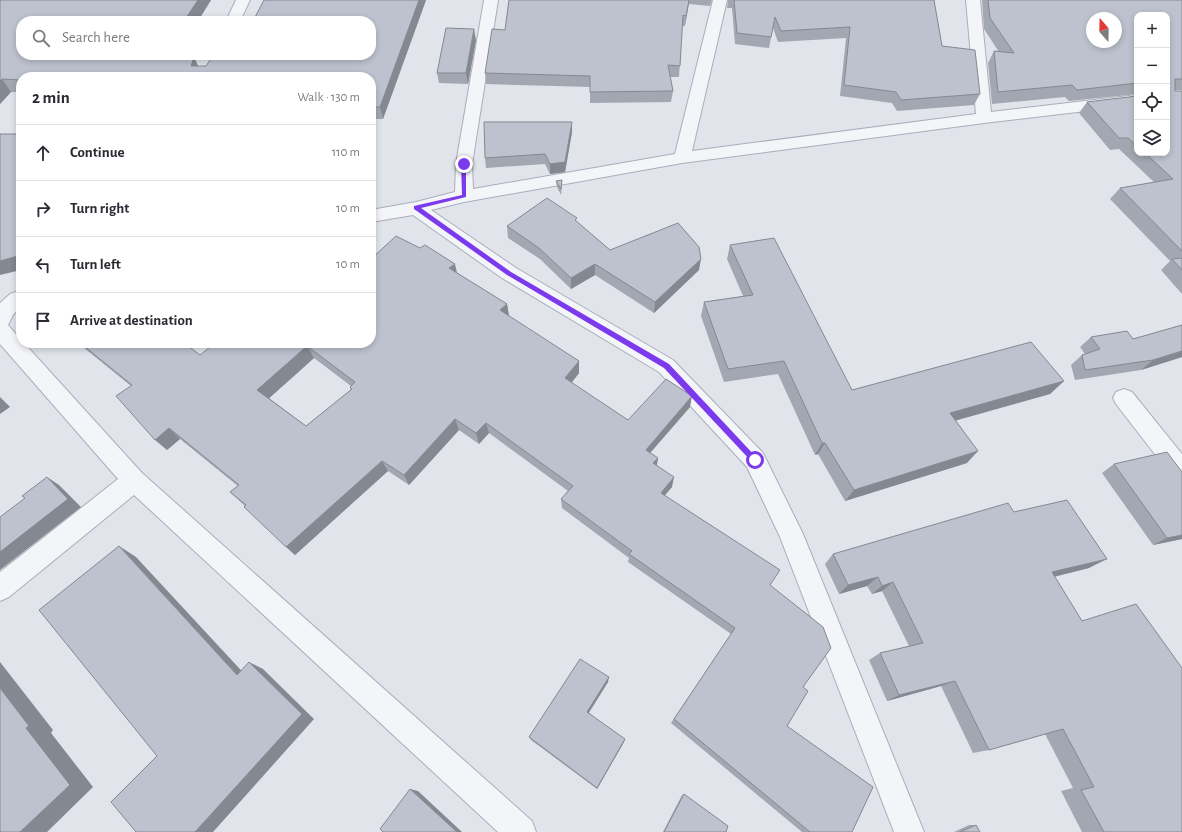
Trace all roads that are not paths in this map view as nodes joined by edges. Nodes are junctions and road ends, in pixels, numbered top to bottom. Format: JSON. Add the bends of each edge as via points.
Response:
{"nodes":[{"id":1,"x":243,"y":0,"type":"edge"},
{"id":2,"x":491,"y":0,"type":"edge"},
{"id":3,"x":720,"y":0,"type":"edge"},
{"id":4,"x":973,"y":0,"type":"edge"},
{"id":5,"x":235,"y":16,"type":"edge"},
{"id":6,"x":1134,"y":100,"type":"edge"},
{"id":7,"x":984,"y":118,"type":"junction"},
{"id":8,"x":682,"y":158,"type":"junction"},
{"id":9,"x":464,"y":196,"type":"junction"},
{"id":10,"x":416,"y":208,"type":"junction"},
{"id":11,"x":376,"y":215,"type":"edge"},
{"id":12,"x":16,"y":299,"type":"edge"},
{"id":13,"x":0,"y":321,"type":"edge"},
{"id":14,"x":0,"y":330,"type":"edge"},
{"id":15,"x":16,"y":348,"type":"edge"},
{"id":16,"x":16,"y":348,"type":"edge"},
{"id":17,"x":1124,"y":398,"type":"dead end"},
{"id":18,"x":1182,"y":472,"type":"edge"},
{"id":19,"x":134,"y":480,"type":"junction"},
{"id":20,"x":0,"y":588,"type":"edge"},
{"id":21,"x":521,"y":832,"type":"edge"},
{"id":22,"x":909,"y":832,"type":"edge"}],
"edges":[{"from":1,"to":5,"type":"street"},
{"from":2,"to":9,"type":"street","via":[[464,164]]},
{"from":3,"to":8,"type":"street"},
{"from":4,"to":7,"type":"street"},
{"from":6,"to":7,"type":"street"},
{"from":7,"to":8,"type":"street"},
{"from":8,"to":9,"type":"street"},
{"from":9,"to":10,"type":"street"},
{"from":10,"to":11,"type":"street"},
{"from":10,"to":22,"type":"street","via":[[509,273],[666,366],[755,460],[791,534]]},
{"from":12,"to":13,"type":"street"},
{"from":14,"to":15,"type":"street"},
{"from":16,"to":19,"type":"street"},
{"from":17,"to":18,"type":"street"},
{"from":19,"to":20,"type":"street"},
{"from":19,"to":21,"type":"street"}]}
